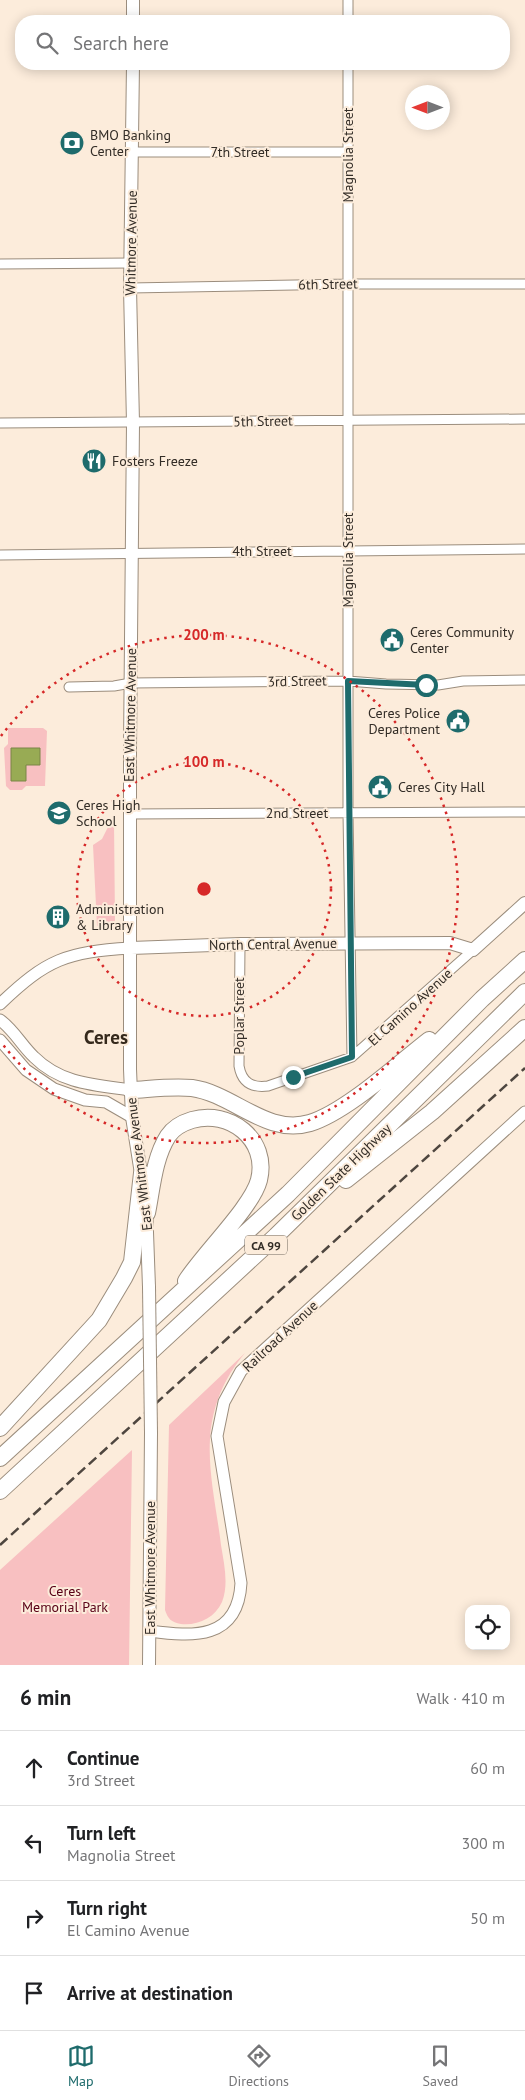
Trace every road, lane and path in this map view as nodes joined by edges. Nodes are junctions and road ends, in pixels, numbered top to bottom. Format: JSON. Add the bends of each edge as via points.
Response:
{"nodes":[{"id":1,"x":133,"y":0,"type":"edge"},
{"id":2,"x":348,"y":0,"type":"edge"},
{"id":3,"x":133,"y":15,"type":"edge"},
{"id":4,"x":348,"y":15,"type":"edge"},
{"id":5,"x":132,"y":70,"type":"edge"},
{"id":6,"x":348,"y":70,"type":"edge"},
{"id":7,"x":132,"y":152,"type":"junction"},
{"id":8,"x":348,"y":152,"type":"junction"},
{"id":9,"x":131,"y":263,"type":"junction"},
{"id":10,"x":0,"y":264,"type":"edge"},
{"id":11,"x":349,"y":284,"type":"junction"},
{"id":12,"x":525,"y":284,"type":"edge"},
{"id":13,"x":130,"y":288,"type":"junction"},
{"id":14,"x":525,"y":419,"type":"edge"},
{"id":15,"x":350,"y":420,"type":"junction"},
{"id":16,"x":0,"y":423,"type":"edge"},
{"id":17,"x":133,"y":423,"type":"junction"},
{"id":18,"x":525,"y":549,"type":"edge"},
{"id":19,"x":348,"y":551,"type":"junction"},
{"id":20,"x":132,"y":552,"type":"junction"},
{"id":21,"x":0,"y":555,"type":"edge"},
{"id":22,"x":525,"y":680,"type":"edge"},
{"id":23,"x":348,"y":681,"type":"junction"},
{"id":24,"x":131,"y":683,"type":"junction"},
{"id":25,"x":70,"y":687,"type":"dead end"},
{"id":26,"x":525,"y":812,"type":"edge"},
{"id":27,"x":348,"y":813,"type":"junction"},
{"id":28,"x":130,"y":814,"type":"junction"},
{"id":29,"x":525,"y":902,"type":"edge"},
{"id":30,"x":349,"y":943,"type":"junction"},
{"id":31,"x":240,"y":944,"type":"junction"},
{"id":32,"x":131,"y":948,"type":"junction"},
{"id":33,"x":473,"y":950,"type":"junction"},
{"id":34,"x":525,"y":960,"type":"edge"},
{"id":35,"x":525,"y":992,"type":"edge"},
{"id":36,"x":482,"y":999,"type":"junction"},
{"id":37,"x":0,"y":1004,"type":"edge"},
{"id":38,"x":0,"y":1020,"type":"edge"},
{"id":39,"x":525,"y":1028,"type":"edge"},
{"id":40,"x":0,"y":1040,"type":"edge"},
{"id":41,"x":352,"y":1057,"type":"junction"},
{"id":42,"x":249,"y":1084,"type":"joint"},
{"id":43,"x":131,"y":1090,"type":"junction"},
{"id":44,"x":525,"y":1112,"type":"edge"},
{"id":45,"x":132,"y":1117,"type":"junction"},
{"id":46,"x":142,"y":1173,"type":"junction"},
{"id":47,"x":147,"y":1213,"type":"junction"},
{"id":48,"x":276,"y":1236,"type":"junction"},
{"id":49,"x":174,"y":1299,"type":"junction"},
{"id":50,"x":0,"y":1428,"type":"edge"},
{"id":51,"x":0,"y":1458,"type":"edge"},
{"id":52,"x":0,"y":1491,"type":"edge"},
{"id":53,"x":150,"y":1632,"type":"junction"},
{"id":54,"x":149,"y":1665,"type":"edge"}],
"edges":[{"from":1,"to":3,"type":"main road"},
{"from":2,"to":4,"type":"street"},
{"from":5,"to":7,"type":"main road","name":"Whitmore Avenue"},
{"from":6,"to":8,"type":"street","name":"Magnolia Street"},
{"from":7,"to":8,"type":"street","name":"7th Street"},
{"from":7,"to":9,"type":"main road","name":"Whitmore Avenue"},
{"from":8,"to":11,"type":"street","name":"Magnolia Street"},
{"from":9,"to":10,"type":"street"},
{"from":9,"to":13,"type":"main road","name":"Whitmore Avenue"},
{"from":11,"to":12,"type":"street","name":"6th Street"},
{"from":11,"to":13,"type":"street","name":"6th Street"},
{"from":11,"to":15,"type":"street","name":"Magnolia Street"},
{"from":13,"to":17,"type":"main road","name":"Whitmore Avenue"},
{"from":14,"to":15,"type":"street","name":"5th Street"},
{"from":15,"to":17,"type":"street","name":"5th Street"},
{"from":15,"to":19,"type":"street","name":"Magnolia Street"},
{"from":16,"to":17,"type":"street","name":"5th Street"},
{"from":17,"to":20,"type":"main road","name":"East Whitmore Avenue"},
{"from":18,"to":19,"type":"street","name":"4th Street"},
{"from":19,"to":20,"type":"street","name":"4th Street"},
{"from":19,"to":23,"type":"street","name":"Magnolia Street"},
{"from":20,"to":21,"type":"street","name":"4th Street"},
{"from":20,"to":24,"type":"main road","name":"East Whitmore Avenue"},
{"from":22,"to":23,"type":"street","name":"3rd Street","via":[[463,681],[438,685]]},
{"from":23,"to":24,"type":"street","name":"3rd Street"},
{"from":23,"to":27,"type":"street","name":"Magnolia Street"},
{"from":24,"to":25,"type":"street","name":"3rd Street"},
{"from":24,"to":28,"type":"main road","name":"East Whitmore Avenue"},
{"from":26,"to":27,"type":"street","name":"2nd Street"},
{"from":27,"to":28,"type":"street","name":"2nd Street"},
{"from":27,"to":30,"type":"street","name":"Magnolia Street"},
{"from":28,"to":32,"type":"main road","name":"East Whitmore Avenue"},
{"from":29,"to":33,"type":"main road","name":"El Camino Avenue"},
{"from":30,"to":31,"type":"main road","name":"North Central Avenue"},
{"from":30,"to":33,"type":"main road","name":"North Central Avenue","via":[[450,942]]},
{"from":30,"to":41,"type":"street","name":"Magnolia Street"},
{"from":31,"to":32,"type":"main road","name":"North Central Avenue"},
{"from":31,"to":42,"type":"street","name":"Poplar Street","via":[[239,1066],[241,1076]]},
{"from":32,"to":37,"type":"street","via":[[93,950],[62,958],[36,973]]},
{"from":32,"to":43,"type":"main road","name":"East Whitmore Avenue"},
{"from":33,"to":41,"type":"street","name":"El Camino Avenue"},
{"from":34,"to":36,"type":"highway","name":"Golden State Highway","number":"CA 99"},
{"from":35,"to":48,"type":"highway","name":"Golden State Highway","number":"CA 99"},
{"from":36,"to":43,"type":"highway","via":[[338,1110],[310,1123],[287,1125],[263,1120],[222,1096],[192,1088]]},
{"from":36,"to":49,"type":"highway","name":"Golden State Highway","number":"CA 99","via":[[288,1194]]},
{"from":38,"to":43,"type":"street","via":[[34,1057],[55,1074],[76,1082]]},
{"from":39,"to":48,"type":"highway","via":[[432,1112]]},
{"from":40,"to":45,"type":"street","via":[[26,1070],[54,1089],[85,1100],[106,1102]]},
{"from":41,"to":42,"type":"street","name":"El Camino Avenue","via":[[268,1086],[256,1088]]},
{"from":43,"to":45,"type":"main road","name":"East Whitmore Avenue"},
{"from":44,"to":53,"type":"street","name":"Railroad Avenue","via":[[241,1371],[224,1402],[217,1436],[241,1583],[238,1599],[228,1618],[207,1633],[183,1636]]},
{"from":45,"to":46,"type":"main road","name":"East Whitmore Avenue"},
{"from":46,"to":47,"type":"main road","name":"East Whitmore Avenue"},
{"from":46,"to":50,"type":"highway","via":[[132,1262],[124,1278],[99,1320]]},
{"from":47,"to":49,"type":"highway","via":[[162,1150],[175,1128],[204,1116],[215,1117],[230,1120],[250,1137],[259,1156],[256,1189],[199,1261]]},
{"from":47,"to":53,"type":"main road","name":"East Whitmore Avenue","bridge":true},
{"from":48,"to":52,"type":"highway","name":"Golden State Highway","number":"CA 99"},
{"from":49,"to":51,"type":"highway","name":"Golden State Highway","number":"CA 99"},
{"from":53,"to":54,"type":"main road","name":"East Whitmore Avenue"}]}
